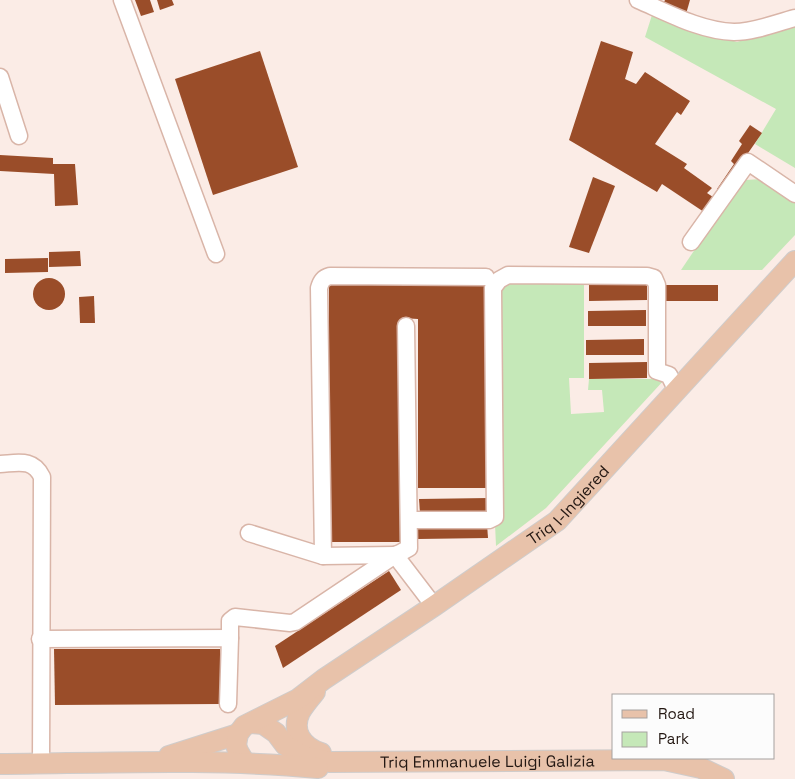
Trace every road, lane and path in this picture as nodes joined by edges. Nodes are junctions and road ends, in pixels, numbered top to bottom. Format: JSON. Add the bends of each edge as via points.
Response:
{"nodes":[{"id":1,"x":122,"y":0,"type":"edge"},
{"id":2,"x":638,"y":0,"type":"edge"},
{"id":3,"x":795,"y":18,"type":"edge"},
{"id":4,"x":0,"y":77,"type":"edge"},
{"id":5,"x":19,"y":136,"type":"dead end"},
{"id":6,"x":795,"y":194,"type":"edge"},
{"id":7,"x":690,"y":242,"type":"dead end"},
{"id":8,"x":216,"y":254,"type":"dead end"},
{"id":9,"x":795,"y":261,"type":"edge"},
{"id":10,"x":486,"y":277,"type":"dead end"},
{"id":11,"x":406,"y":326,"type":"dead end"},
{"id":12,"x":677,"y":390,"type":"junction"},
{"id":13,"x":0,"y":464,"type":"edge"},
{"id":14,"x":410,"y":520,"type":"junction"},
{"id":15,"x":249,"y":533,"type":"dead end"},
{"id":16,"x":395,"y":555,"type":"junction"},
{"id":17,"x":323,"y":556,"type":"junction"},
{"id":18,"x":434,"y":606,"type":"junction"},
{"id":19,"x":230,"y":638,"type":"junction"},
{"id":20,"x":40,"y":639,"type":"junction"},
{"id":21,"x":324,"y":679,"type":"junction"},
{"id":22,"x":298,"y":699,"type":"junction"},
{"id":23,"x":228,"y":704,"type":"dead end"},
{"id":24,"x":245,"y":728,"type":"junction"},
{"id":25,"x":275,"y":747,"type":"junction"},
{"id":26,"x":415,"y":761,"type":"junction"},
{"id":27,"x":148,"y":762,"type":"junction"},
{"id":28,"x":0,"y":764,"type":"edge"},
{"id":29,"x":41,"y":764,"type":"junction"},
{"id":30,"x":245,"y":764,"type":"junction"},
{"id":31,"x":724,"y":779,"type":"edge"}],
"edges":[{"from":1,"to":8,"type":"lane"},
{"from":2,"to":3,"type":"lane","via":[[706,27],[735,32]]},
{"from":4,"to":5,"type":"lane"},
{"from":6,"to":7,"type":"lane","via":[[748,162]]},
{"from":9,"to":12,"type":"main road","name":"Triq l-Ingiered"},
{"from":10,"to":17,"type":"lane","via":[[330,276],[320,284]]},
{"from":11,"to":14,"type":"lane"},
{"from":12,"to":14,"type":"lane","via":[[669,375],[657,371],[657,285],[654,278],[503,276],[493,288],[496,517],[489,520]]},
{"from":12,"to":18,"type":"main road","name":"Triq l-Ingiered","via":[[557,520]]},
{"from":13,"to":20,"type":"lane","via":[[30,463],[42,477]]},
{"from":14,"to":16,"type":"lane","via":[[409,548]]},
{"from":15,"to":17,"type":"lane"},
{"from":16,"to":17,"type":"lane"},
{"from":16,"to":18,"type":"lane"},
{"from":16,"to":19,"type":"lane","via":[[296,622],[235,618],[230,621]]},
{"from":18,"to":21,"type":"main road","name":"Triq l-Ingiered"},
{"from":19,"to":20,"type":"lane"},
{"from":19,"to":23,"type":"lane"},
{"from":20,"to":29,"type":"lane"},
{"from":21,"to":22,"type":"main road","name":"Triq l-Ingiered"},
{"from":21,"to":26,"type":"main road","via":[[300,713],[296,729],[303,744],[319,753]]},
{"from":22,"to":24,"type":"main road","name":"Triq l-Ingiered"},
{"from":22,"to":25,"type":"main road","name":"Triq l-Ingiered","via":[[283,715]]},
{"from":24,"to":25,"type":"main road","via":[[263,724]]},
{"from":24,"to":27,"type":"main road","name":"Triq Emmanuele Luigi Galizia"},
{"from":24,"to":30,"type":"main road","via":[[238,751]]},
{"from":25,"to":26,"type":"main road","name":"Triq Emmanuele Luigi Galizia","via":[[326,769]]},
{"from":25,"to":30,"type":"main road","name":"Triq Emmanuele Luigi Galizia"},
{"from":26,"to":31,"type":"main road","name":"Triq Emmanuele Luigi Galizia","via":[[664,760],[700,768]]},
{"from":27,"to":29,"type":"main road","name":"Triq Emmanuele Luigi Galizia"},
{"from":27,"to":30,"type":"main road","name":"Triq Emmanuele Luigi Galizia"},
{"from":28,"to":29,"type":"main road","name":"Triq Emmanuele Luigi Galizia"}]}
